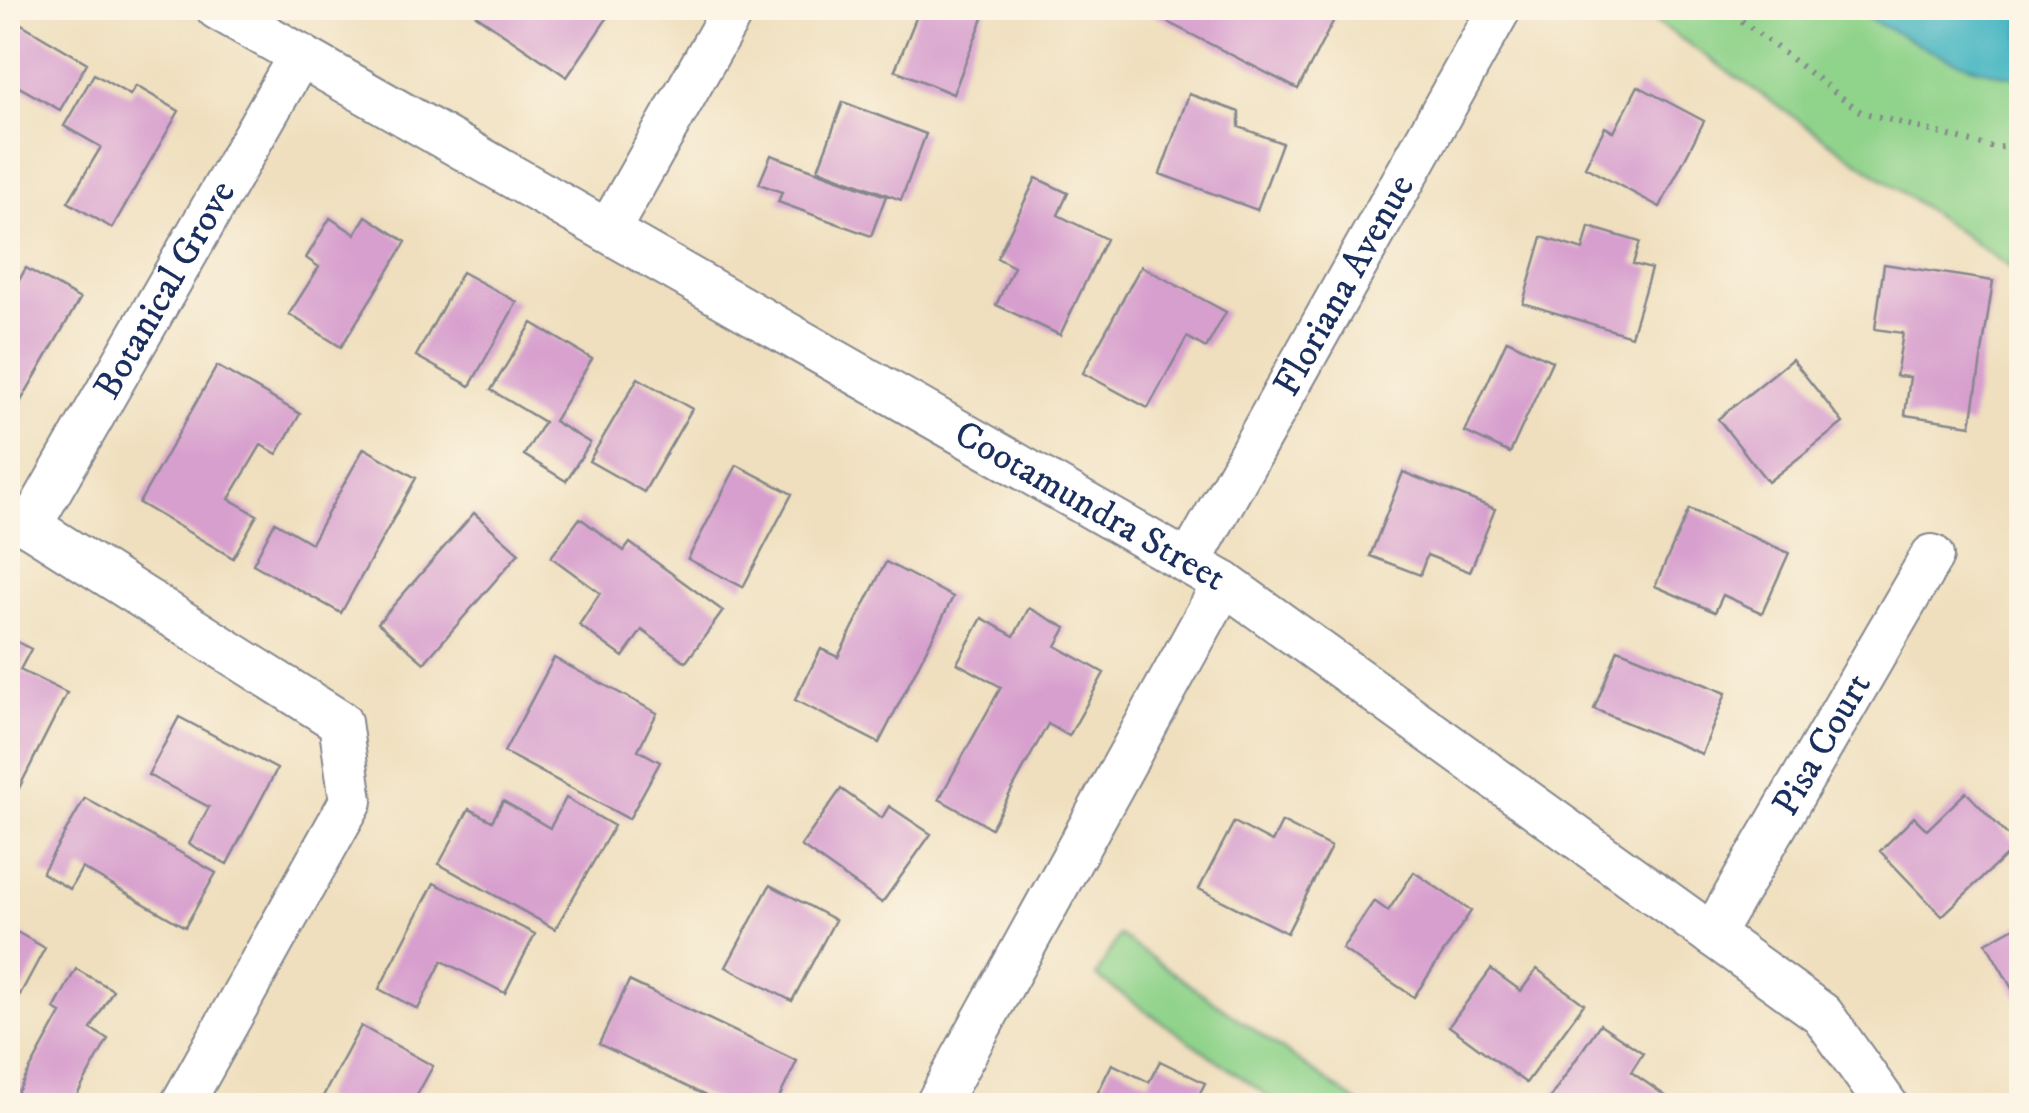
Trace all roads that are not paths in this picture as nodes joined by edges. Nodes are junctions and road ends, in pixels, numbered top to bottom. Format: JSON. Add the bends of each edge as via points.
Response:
{"nodes":[{"id":1,"x":217,"y":8,"type":"edge"},
{"id":2,"x":734,"y":8,"type":"edge"},
{"id":3,"x":1500,"y":8,"type":"edge"},
{"id":4,"x":300,"y":55,"type":"junction"},
{"id":5,"x":608,"y":232,"type":"junction"},
{"id":6,"x":18,"y":521,"type":"edge"},
{"id":7,"x":1932,"y":556,"type":"dead end"},
{"id":8,"x":1206,"y":573,"type":"junction"},
{"id":9,"x":1712,"y":935,"type":"junction"},
{"id":10,"x":180,"y":1106,"type":"edge"},
{"id":11,"x":936,"y":1106,"type":"edge"},
{"id":12,"x":1887,"y":1106,"type":"edge"}],
"edges":[{"from":1,"to":4,"type":"street","name":"Cootamundra Street"},
{"from":2,"to":5,"type":"street"},
{"from":3,"to":8,"type":"street","name":"Floriana Avenue"},
{"from":4,"to":5,"type":"street","name":"Cootamundra Street"},
{"from":4,"to":6,"type":"street","name":"Botanical Grove"},
{"from":5,"to":8,"type":"street","name":"Cootamundra Street"},
{"from":6,"to":10,"type":"street","via":[[340,722],[351,801]]},
{"from":7,"to":9,"type":"street","name":"Pisa Court"},
{"from":8,"to":9,"type":"street","name":"Cootamundra Street"},
{"from":8,"to":11,"type":"street","name":"Floriana Avenue"},
{"from":9,"to":12,"type":"street","name":"Cootamundra Street","via":[[1822,1014]]}]}
